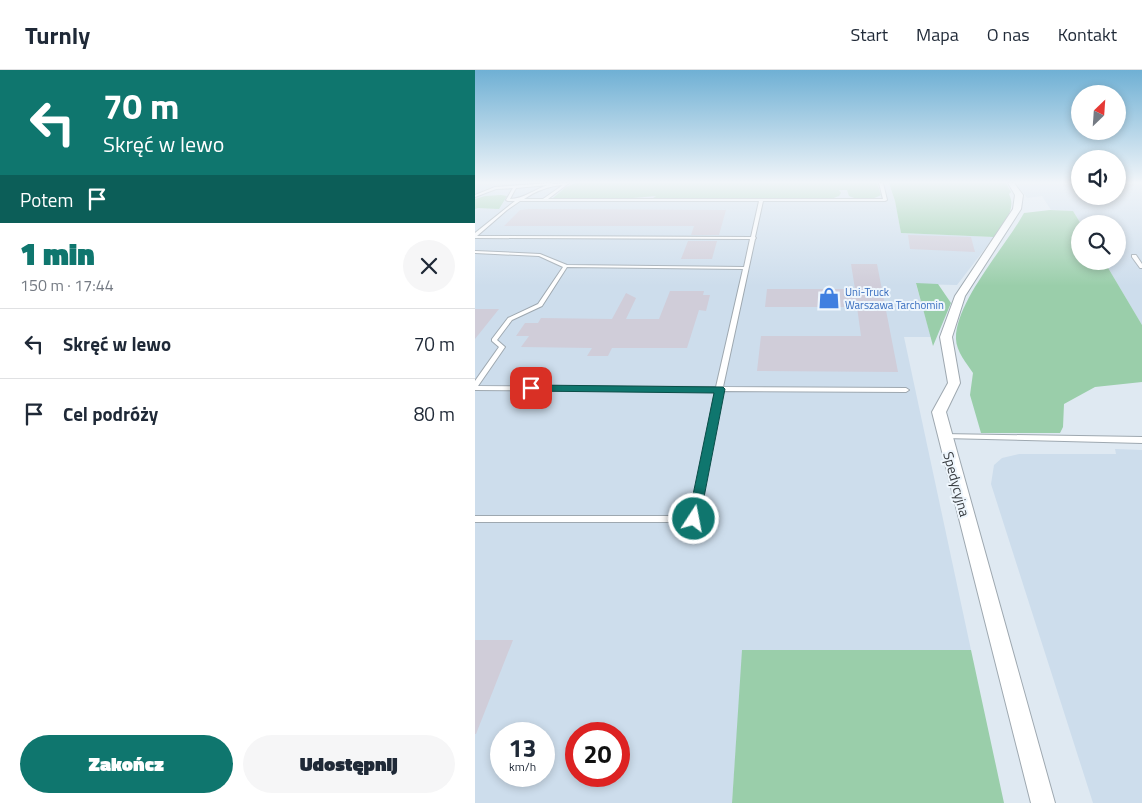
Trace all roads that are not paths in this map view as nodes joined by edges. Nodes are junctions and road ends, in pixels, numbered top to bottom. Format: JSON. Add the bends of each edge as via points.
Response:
{"nodes":[{"id":1,"x":497,"y":217,"type":"edge"},
{"id":2,"x":758,"y":217,"type":"edge"},
{"id":3,"x":1012,"y":217,"type":"edge"},
{"id":4,"x":475,"y":236,"type":"edge"},
{"id":5,"x":754,"y":238,"type":"junction"},
{"id":6,"x":475,"y":252,"type":"edge"},
{"id":7,"x":1134,"y":256,"type":"dead end"},
{"id":8,"x":566,"y":266,"type":"junction"},
{"id":9,"x":1142,"y":267,"type":"edge"},
{"id":10,"x":745,"y":268,"type":"junction"},
{"id":11,"x":475,"y":387,"type":"edge"},
{"id":12,"x":719,"y":389,"type":"junction"},
{"id":13,"x":906,"y":390,"type":"dead end"},
{"id":14,"x":944,"y":436,"type":"junction"},
{"id":15,"x":1142,"y":440,"type":"edge"},
{"id":16,"x":475,"y":519,"type":"edge"},
{"id":17,"x":1043,"y":803,"type":"edge"}],
"edges":[{"from":1,"to":4,"type":"lane"},
{"from":2,"to":5,"type":"lane"},
{"from":3,"to":14,"type":"street","name":"Spedycyjna","via":[[960,296],[945,337],[954,383],[939,412]]},
{"from":4,"to":5,"type":"lane"},
{"from":5,"to":10,"type":"lane"},
{"from":6,"to":8,"type":"lane","via":[[540,254]]},
{"from":7,"to":9,"type":"lane"},
{"from":8,"to":10,"type":"lane"},
{"from":8,"to":11,"type":"lane","via":[[540,305],[510,319],[494,340],[502,347]]},
{"from":10,"to":12,"type":"lane"},
{"from":11,"to":12,"type":"lane"},
{"from":12,"to":13,"type":"lane"},
{"from":12,"to":16,"type":"lane","via":[[694,519]]},
{"from":14,"to":15,"type":"lane"},
{"from":14,"to":17,"type":"street","name":"Spedycyjna"}]}
